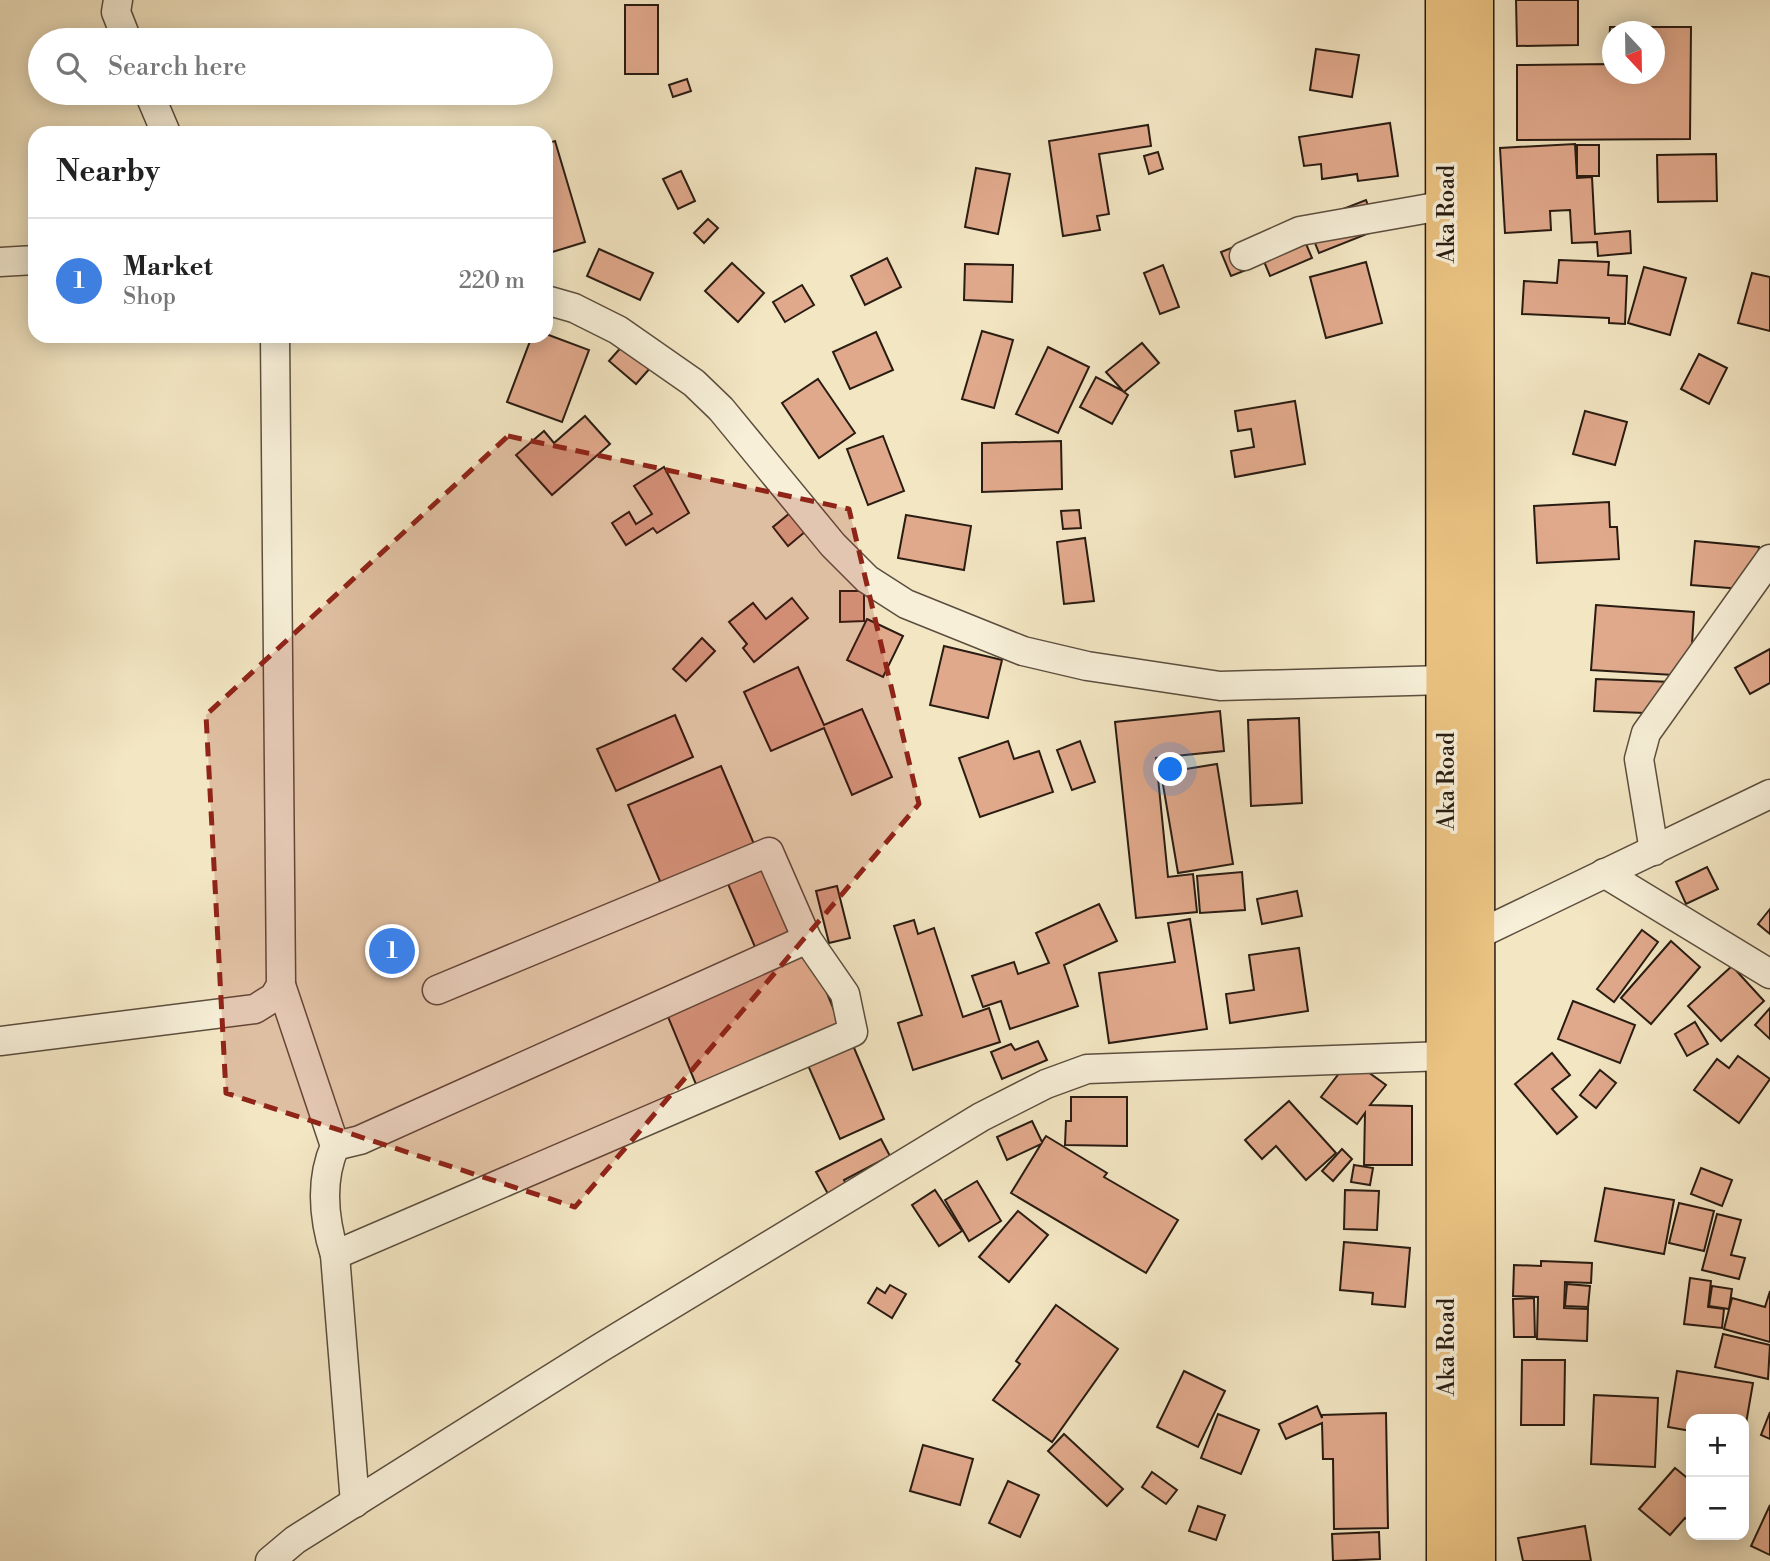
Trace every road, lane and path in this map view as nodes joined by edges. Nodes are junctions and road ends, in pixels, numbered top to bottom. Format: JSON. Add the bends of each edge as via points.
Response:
{"nodes":[{"id":1,"x":118,"y":0,"type":"edge"},
{"id":2,"x":1445,"y":0,"type":"edge"},
{"id":3,"x":1474,"y":0,"type":"edge"},
{"id":4,"x":122,"y":28,"type":"edge"},
{"id":5,"x":154,"y":105,"type":"edge"},
{"id":6,"x":163,"y":126,"type":"edge"},
{"id":7,"x":1447,"y":205,"type":"junction"},
{"id":8,"x":1244,"y":256,"type":"dead end"},
{"id":9,"x":28,"y":260,"type":"edge"},
{"id":10,"x":0,"y":262,"type":"edge"},
{"id":11,"x":553,"y":302,"type":"edge"},
{"id":12,"x":275,"y":343,"type":"edge"},
{"id":13,"x":1770,"y":559,"type":"edge"},
{"id":14,"x":1446,"y":680,"type":"junction"},
{"id":15,"x":1770,"y":794,"type":"edge"},
{"id":16,"x":1654,"y":851,"type":"junction"},
{"id":17,"x":1604,"y":873,"type":"junction"},
{"id":18,"x":1477,"y":935,"type":"junction"},
{"id":19,"x":807,"y":939,"type":"junction"},
{"id":20,"x":1770,"y":974,"type":"edge"},
{"id":21,"x":281,"y":985,"type":"junction"},
{"id":22,"x":437,"y":990,"type":"dead end"},
{"id":23,"x":0,"y":1041,"type":"edge"},
{"id":24,"x":1445,"y":1056,"type":"junction"},
{"id":25,"x":335,"y":1146,"type":"junction"},
{"id":26,"x":335,"y":1255,"type":"junction"},
{"id":27,"x":355,"y":1503,"type":"junction"},
{"id":28,"x":270,"y":1561,"type":"edge"},
{"id":29,"x":1446,"y":1561,"type":"edge"},
{"id":30,"x":1476,"y":1561,"type":"edge"}],
"edges":[{"from":1,"to":4,"type":"street","via":[[116,12]]},
{"from":2,"to":7,"type":"main road","name":"Aka Road"},
{"from":3,"to":18,"type":"main road","name":"Aka Road"},
{"from":5,"to":6,"type":"street"},
{"from":7,"to":8,"type":"street","via":[[1300,232]]},
{"from":7,"to":14,"type":"main road","name":"Aka Road"},
{"from":9,"to":10,"type":"street"},
{"from":11,"to":14,"type":"street","via":[[618,330],[694,383],[721,409],[833,545],[867,579],[906,604],[1023,651],[1087,666],[1220,686]]},
{"from":12,"to":21,"type":"street"},
{"from":13,"to":16,"type":"street","via":[[1646,733],[1639,759]]},
{"from":14,"to":24,"type":"main road","name":"Aka Road"},
{"from":15,"to":16,"type":"street"},
{"from":16,"to":17,"type":"street"},
{"from":17,"to":18,"type":"street"},
{"from":17,"to":20,"type":"street"},
{"from":18,"to":30,"type":"main road","name":"Aka Road"},
{"from":19,"to":22,"type":"street","via":[[769,852]]},
{"from":19,"to":25,"type":"street","via":[[360,1140]]},
{"from":19,"to":26,"type":"street","via":[[845,994],[853,1032]]},
{"from":21,"to":23,"type":"street","via":[[274,997],[243,1012]]},
{"from":21,"to":25,"type":"street"},
{"from":24,"to":27,"type":"street","via":[[1087,1069],[1046,1084],[981,1117],[600,1348]]},
{"from":24,"to":29,"type":"main road","name":"Aka Road"},
{"from":25,"to":26,"type":"street","via":[[327,1165],[326,1227]]},
{"from":26,"to":27,"type":"street"},
{"from":27,"to":28,"type":"street"}]}
